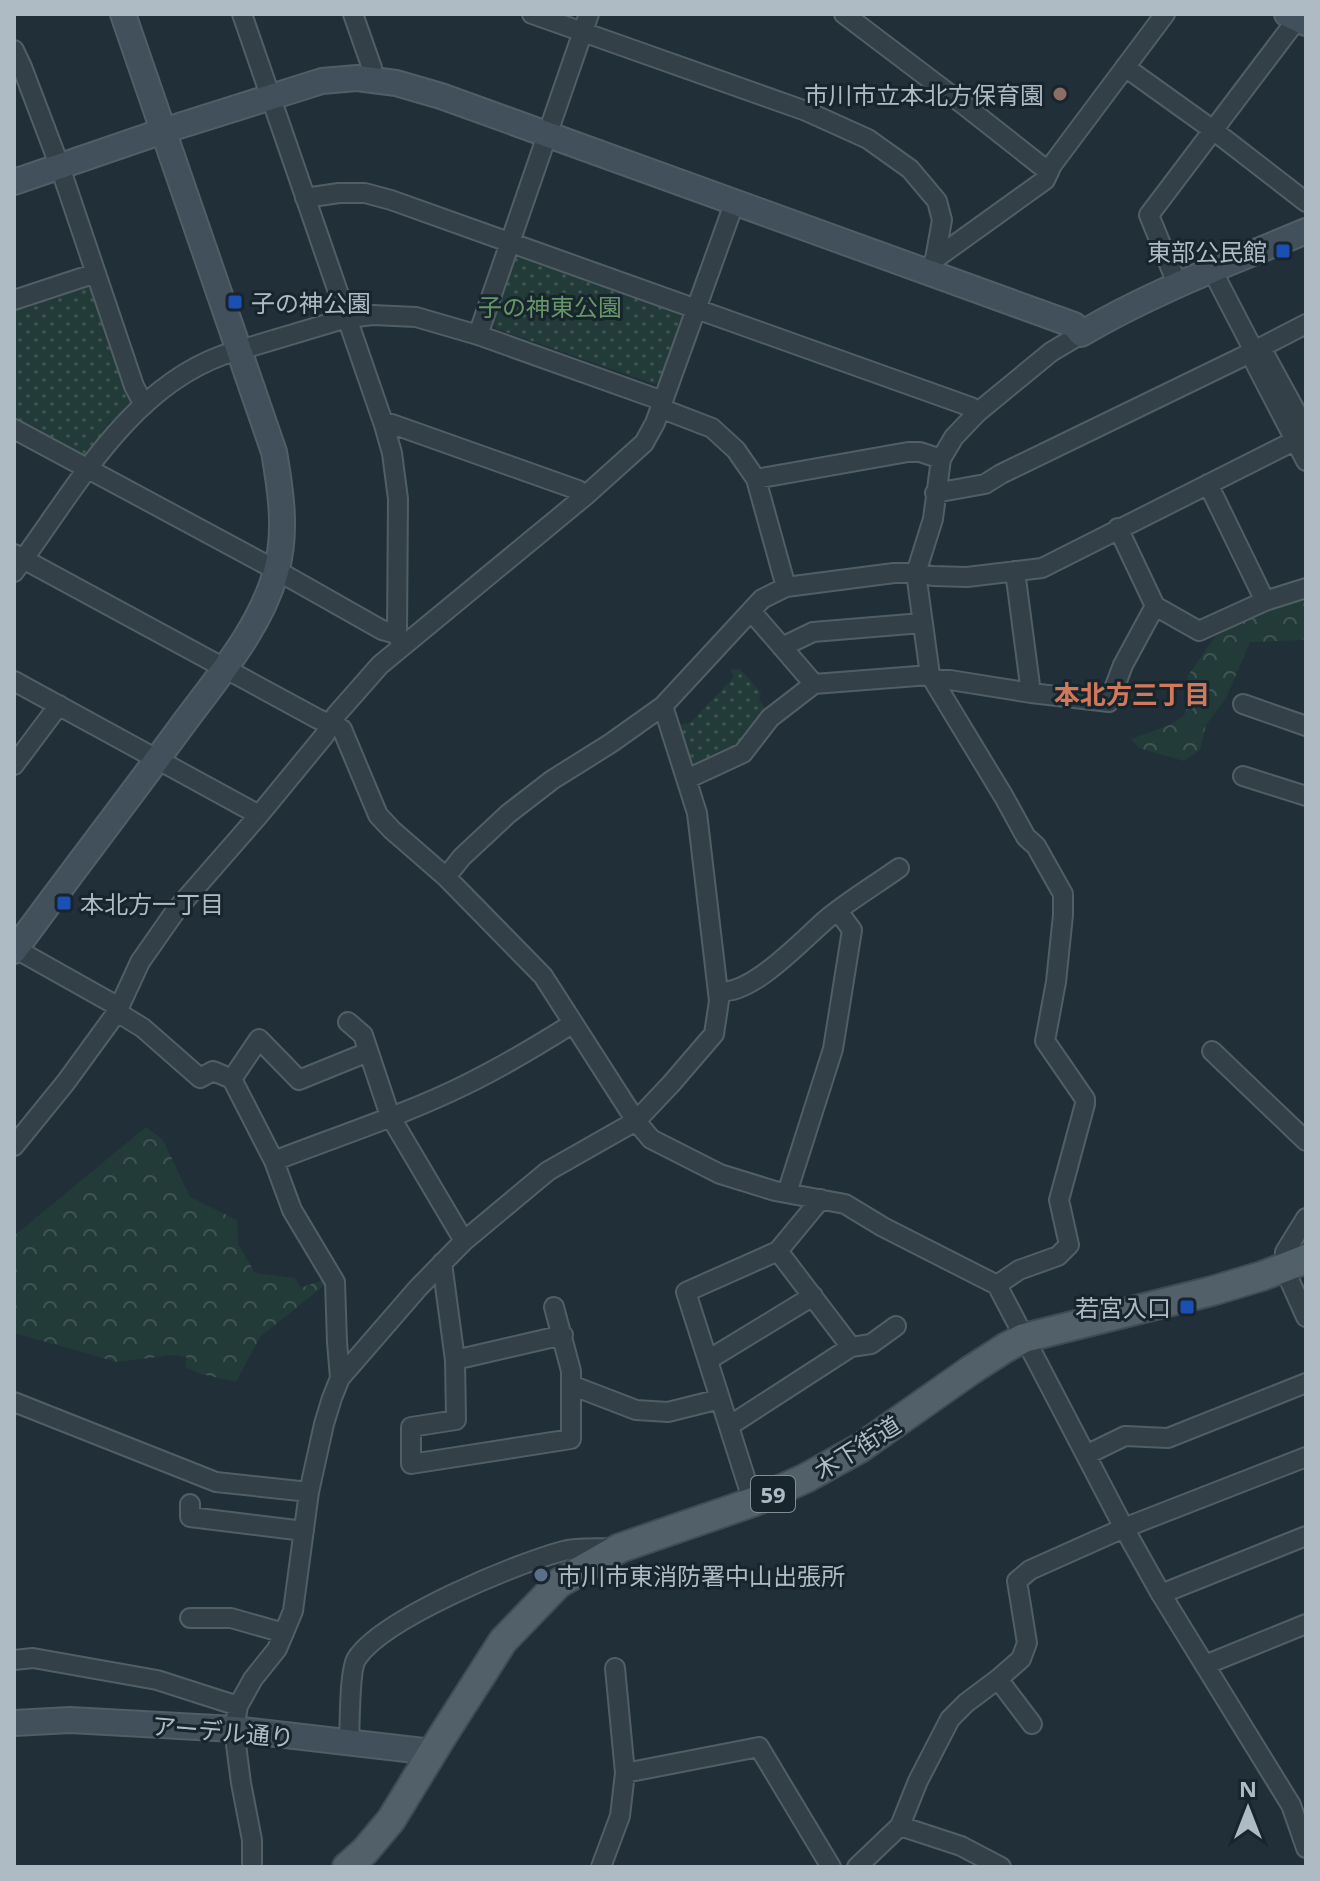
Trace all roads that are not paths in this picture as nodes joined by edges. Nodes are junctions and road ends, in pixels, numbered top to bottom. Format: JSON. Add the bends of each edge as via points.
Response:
{"nodes":[{"id":1,"x":123,"y":14,"type":"edge"},
{"id":2,"x":242,"y":14,"type":"edge"},
{"id":3,"x":353,"y":14,"type":"edge"},
{"id":4,"x":532,"y":14,"type":"edge"},
{"id":5,"x":589,"y":14,"type":"edge"},
{"id":6,"x":844,"y":14,"type":"edge"},
{"id":7,"x":1165,"y":14,"type":"edge"},
{"id":8,"x":1298,"y":18,"type":"edge"},
{"id":9,"x":582,"y":33,"type":"junction"},
{"id":10,"x":14,"y":50,"type":"edge"},
{"id":11,"x":1125,"y":67,"type":"junction"},
{"id":12,"x":18,"y":68,"type":"edge"},
{"id":13,"x":373,"y":81,"type":"junction"},
{"id":14,"x":271,"y":97,"type":"junction"},
{"id":15,"x":1213,"y":130,"type":"junction"},
{"id":16,"x":163,"y":131,"type":"junction"},
{"id":17,"x":547,"y":133,"type":"junction"},
{"id":18,"x":60,"y":167,"type":"junction"},
{"id":19,"x":1049,"y":172,"type":"junction"},
{"id":20,"x":14,"y":182,"type":"edge"},
{"id":21,"x":1304,"y":194,"type":"edge"},
{"id":22,"x":305,"y":198,"type":"junction"},
{"id":23,"x":735,"y":201,"type":"junction"},
{"id":24,"x":1306,"y":231,"type":"edge"},
{"id":25,"x":510,"y":243,"type":"junction"},
{"id":26,"x":932,"y":265,"type":"junction"},
{"id":27,"x":1212,"y":270,"type":"junction"},
{"id":28,"x":96,"y":273,"type":"junction"},
{"id":29,"x":1178,"y":286,"type":"junction"},
{"id":30,"x":14,"y":300,"type":"edge"},
{"id":31,"x":697,"y":309,"type":"junction"},
{"id":32,"x":347,"y":318,"type":"junction"},
{"id":33,"x":1306,"y":324,"type":"edge"},
{"id":34,"x":1081,"y":334,"type":"junction"},
{"id":35,"x":478,"y":335,"type":"junction"},
{"id":36,"x":240,"y":350,"type":"junction"},
{"id":37,"x":1254,"y":351,"type":"junction"},
{"id":38,"x":144,"y":405,"type":"junction"},
{"id":39,"x":662,"y":405,"type":"junction"},
{"id":40,"x":978,"y":412,"type":"junction"},
{"id":41,"x":384,"y":425,"type":"junction"},
{"id":42,"x":14,"y":429,"type":"edge"},
{"id":43,"x":1303,"y":435,"type":"edge"},
{"id":44,"x":941,"y":459,"type":"junction"},
{"id":45,"x":1306,"y":461,"type":"edge"},
{"id":46,"x":87,"y":469,"type":"junction"},
{"id":47,"x":756,"y":479,"type":"junction"},
{"id":48,"x":1208,"y":484,"type":"junction"},
{"id":49,"x":935,"y":493,"type":"junction"},
{"id":50,"x":585,"y":496,"type":"junction"},
{"id":51,"x":1118,"y":528,"type":"junction"},
{"id":52,"x":17,"y":562,"type":"edge"},
{"id":53,"x":276,"y":570,"type":"junction"},
{"id":54,"x":1015,"y":571,"type":"junction"},
{"id":55,"x":916,"y":573,"type":"junction"},
{"id":56,"x":786,"y":587,"type":"junction"},
{"id":57,"x":1306,"y":588,"type":"edge"},
{"id":58,"x":1265,"y":601,"type":"junction"},
{"id":59,"x":1155,"y":606,"type":"junction"},
{"id":60,"x":751,"y":611,"type":"junction"},
{"id":61,"x":922,"y":623,"type":"junction"},
{"id":62,"x":400,"y":640,"type":"junction"},
{"id":63,"x":782,"y":647,"type":"junction"},
{"id":64,"x":224,"y":668,"type":"junction"},
{"id":65,"x":932,"y":677,"type":"junction"},
{"id":66,"x":14,"y":681,"type":"edge"},
{"id":67,"x":814,"y":684,"type":"junction"},
{"id":68,"x":1031,"y":693,"type":"junction"},
{"id":69,"x":1243,"y":704,"type":"dead end"},
{"id":70,"x":59,"y":705,"type":"junction"},
{"id":71,"x":663,"y":706,"type":"junction"},
{"id":72,"x":330,"y":724,"type":"junction"},
{"id":73,"x":1306,"y":726,"type":"edge"},
{"id":74,"x":158,"y":758,"type":"junction"},
{"id":75,"x":14,"y":765,"type":"edge"},
{"id":76,"x":1243,"y":776,"type":"dead end"},
{"id":77,"x":687,"y":779,"type":"junction"},
{"id":78,"x":1306,"y":796,"type":"edge"},
{"id":79,"x":259,"y":815,"type":"junction"},
{"id":80,"x":899,"y":868,"type":"dead end"},
{"id":81,"x":446,"y":877,"type":"junction"},
{"id":82,"x":838,"y":911,"type":"junction"},
{"id":83,"x":14,"y":949,"type":"edge"},
{"id":84,"x":718,"y":991,"type":"junction"},
{"id":85,"x":118,"y":1010,"type":"junction"},
{"id":86,"x":348,"y":1022,"type":"dead end"},
{"id":87,"x":572,"y":1024,"type":"junction"},
{"id":88,"x":1212,"y":1051,"type":"dead end"},
{"id":89,"x":368,"y":1052,"type":"junction"},
{"id":90,"x":232,"y":1079,"type":"junction"},
{"id":91,"x":390,"y":1116,"type":"junction"},
{"id":92,"x":636,"y":1121,"type":"junction"},
{"id":93,"x":1306,"y":1141,"type":"edge"},
{"id":94,"x":14,"y":1146,"type":"edge"},
{"id":95,"x":274,"y":1161,"type":"junction"},
{"id":96,"x":787,"y":1193,"type":"junction"},
{"id":97,"x":821,"y":1199,"type":"junction"},
{"id":98,"x":1306,"y":1218,"type":"edge"},
{"id":99,"x":464,"y":1241,"type":"junction"},
{"id":100,"x":778,"y":1251,"type":"junction"},
{"id":101,"x":442,"y":1263,"type":"junction"},
{"id":102,"x":1295,"y":1264,"type":"edge"},
{"id":103,"x":997,"y":1285,"type":"junction"},
{"id":104,"x":813,"y":1296,"type":"junction"},
{"id":105,"x":554,"y":1307,"type":"dead end"},
{"id":106,"x":1306,"y":1317,"type":"edge"},
{"id":107,"x":896,"y":1326,"type":"dead end"},
{"id":108,"x":563,"y":1335,"type":"junction"},
{"id":109,"x":1024,"y":1338,"type":"junction"},
{"id":110,"x":851,"y":1347,"type":"junction"},
{"id":111,"x":455,"y":1360,"type":"junction"},
{"id":112,"x":708,"y":1360,"type":"junction"},
{"id":113,"x":340,"y":1378,"type":"junction"},
{"id":114,"x":1306,"y":1383,"type":"edge"},
{"id":115,"x":571,"y":1385,"type":"junction"},
{"id":116,"x":720,"y":1399,"type":"junction"},
{"id":117,"x":14,"y":1402,"type":"edge"},
{"id":118,"x":729,"y":1426,"type":"junction"},
{"id":119,"x":1086,"y":1455,"type":"junction"},
{"id":120,"x":1306,"y":1457,"type":"edge"},
{"id":121,"x":309,"y":1492,"type":"junction"},
{"id":122,"x":753,"y":1502,"type":"junction"},
{"id":123,"x":190,"y":1504,"type":"dead end"},
{"id":124,"x":1124,"y":1528,"type":"junction"},
{"id":125,"x":304,"y":1531,"type":"junction"},
{"id":126,"x":1306,"y":1536,"type":"edge"},
{"id":127,"x":620,"y":1548,"type":"junction"},
{"id":128,"x":1161,"y":1594,"type":"junction"},
{"id":129,"x":190,"y":1618,"type":"dead end"},
{"id":130,"x":1306,"y":1624,"type":"edge"},
{"id":131,"x":284,"y":1633,"type":"junction"},
{"id":132,"x":14,"y":1660,"type":"edge"},
{"id":133,"x":1205,"y":1665,"type":"junction"},
{"id":134,"x":615,"y":1668,"type":"dead end"},
{"id":135,"x":998,"y":1679,"type":"junction"},
{"id":136,"x":236,"y":1717,"type":"junction"},
{"id":137,"x":14,"y":1723,"type":"edge"},
{"id":138,"x":1032,"y":1724,"type":"dead end"},
{"id":139,"x":349,"y":1743,"type":"junction"},
{"id":140,"x":432,"y":1752,"type":"junction"},
{"id":141,"x":625,"y":1773,"type":"junction"},
{"id":142,"x":1306,"y":1792,"type":"edge"},
{"id":143,"x":1291,"y":1805,"type":"junction"},
{"id":144,"x":900,"y":1826,"type":"junction"},
{"id":145,"x":1306,"y":1848,"type":"edge"},
{"id":146,"x":252,"y":1867,"type":"edge"},
{"id":147,"x":347,"y":1867,"type":"edge"},
{"id":148,"x":601,"y":1867,"type":"edge"},
{"id":149,"x":831,"y":1867,"type":"edge"},
{"id":150,"x":857,"y":1867,"type":"edge"},
{"id":151,"x":1001,"y":1867,"type":"edge"}],
"edges":[{"from":1,"to":16,"type":"street"},
{"from":2,"to":14,"type":"street"},
{"from":3,"to":13,"type":"street"},
{"from":4,"to":9,"type":"street"},
{"from":5,"to":9,"type":"street"},
{"from":6,"to":19,"type":"street"},
{"from":7,"to":11,"type":"street"},
{"from":8,"to":15,"type":"street"},
{"from":9,"to":17,"type":"street"},
{"from":9,"to":26,"type":"street","via":[[806,111],[868,139],[910,169],[937,201],[942,220]]},
{"from":10,"to":12,"type":"street"},
{"from":11,"to":15,"type":"street"},
{"from":11,"to":19,"type":"street"},
{"from":12,"to":18,"type":"street"},
{"from":13,"to":14,"type":"street","via":[[322,81]]},
{"from":13,"to":17,"type":"street","via":[[441,96]]},
{"from":14,"to":16,"type":"street"},
{"from":14,"to":22,"type":"street"},
{"from":15,"to":21,"type":"street"},
{"from":15,"to":29,"type":"street","via":[[1149,215]]},
{"from":16,"to":18,"type":"street"},
{"from":16,"to":36,"type":"street"},
{"from":17,"to":23,"type":"street"},
{"from":17,"to":25,"type":"street"},
{"from":18,"to":20,"type":"street"},
{"from":18,"to":28,"type":"street"},
{"from":19,"to":26,"type":"street"},
{"from":22,"to":25,"type":"street","via":[[365,193]]},
{"from":22,"to":32,"type":"street"},
{"from":23,"to":26,"type":"street"},
{"from":23,"to":31,"type":"street"},
{"from":24,"to":27,"type":"street"},
{"from":25,"to":31,"type":"street"},
{"from":25,"to":35,"type":"street"},
{"from":26,"to":34,"type":"street","via":[[1074,325]]},
{"from":27,"to":29,"type":"street"},
{"from":27,"to":37,"type":"street"},
{"from":28,"to":30,"type":"street"},
{"from":28,"to":38,"type":"street"},
{"from":29,"to":34,"type":"street"},
{"from":31,"to":39,"type":"street"},
{"from":31,"to":40,"type":"street"},
{"from":32,"to":35,"type":"street","via":[[416,317]]},
{"from":32,"to":36,"type":"street"},
{"from":32,"to":41,"type":"street"},
{"from":33,"to":37,"type":"street"},
{"from":34,"to":40,"type":"street"},
{"from":35,"to":39,"type":"street"},
{"from":36,"to":38,"type":"street","via":[[180,377]]},
{"from":36,"to":53,"type":"street","via":[[279,478],[282,528]]},
{"from":37,"to":43,"type":"street","via":[[1255,363]]},
{"from":37,"to":49,"type":"street","via":[[985,484]]},
{"from":38,"to":46,"type":"street"},
{"from":39,"to":47,"type":"street","via":[[712,428]]},
{"from":39,"to":50,"type":"street","via":[[644,443]]},
{"from":40,"to":44,"type":"street"},
{"from":41,"to":50,"type":"street"},
{"from":41,"to":62,"type":"street","via":[[398,499]]},
{"from":42,"to":46,"type":"street"},
{"from":43,"to":45,"type":"street"},
{"from":43,"to":48,"type":"street"},
{"from":44,"to":47,"type":"street","via":[[908,452]]},
{"from":44,"to":49,"type":"street"},
{"from":46,"to":52,"type":"street"},
{"from":46,"to":53,"type":"street"},
{"from":47,"to":56,"type":"street"},
{"from":48,"to":51,"type":"street"},
{"from":48,"to":58,"type":"street"},
{"from":49,"to":55,"type":"street","via":[[933,519]]},
{"from":50,"to":62,"type":"street","via":[[448,611]]},
{"from":51,"to":54,"type":"street","via":[[1042,568]]},
{"from":51,"to":59,"type":"street"},
{"from":52,"to":64,"type":"street"},
{"from":53,"to":62,"type":"street"},
{"from":53,"to":64,"type":"street","via":[[256,619]]},
{"from":54,"to":55,"type":"street","via":[[967,577]]},
{"from":54,"to":68,"type":"street"},
{"from":55,"to":56,"type":"street"},
{"from":55,"to":61,"type":"street"},
{"from":56,"to":60,"type":"street"},
{"from":57,"to":58,"type":"street"},
{"from":58,"to":59,"type":"street","via":[[1199,631]]},
{"from":59,"to":68,"type":"street","via":[[1109,702]]},
{"from":60,"to":63,"type":"street"},
{"from":60,"to":71,"type":"street"},
{"from":61,"to":63,"type":"street","via":[[813,632]]},
{"from":61,"to":65,"type":"street"},
{"from":62,"to":72,"type":"street"},
{"from":63,"to":67,"type":"street"},
{"from":64,"to":72,"type":"street"},
{"from":64,"to":74,"type":"street"},
{"from":65,"to":67,"type":"street"},
{"from":65,"to":68,"type":"street"},
{"from":65,"to":103,"type":"street","via":[[1063,894],[1045,1041],[1085,1099],[1059,1200],[1069,1245],[1058,1256],[1019,1270]]},
{"from":66,"to":70,"type":"street"},
{"from":67,"to":77,"type":"street","via":[[770,718],[743,753]]},
{"from":69,"to":73,"type":"street"},
{"from":70,"to":74,"type":"street"},
{"from":70,"to":75,"type":"street"},
{"from":71,"to":77,"type":"street"},
{"from":71,"to":81,"type":"street","via":[[508,814]]},
{"from":72,"to":79,"type":"street"},
{"from":72,"to":81,"type":"street","via":[[342,729],[378,815]]},
{"from":74,"to":79,"type":"street"},
{"from":74,"to":83,"type":"street"},
{"from":76,"to":78,"type":"street"},
{"from":77,"to":84,"type":"street","via":[[697,813]]},
{"from":79,"to":85,"type":"street","via":[[177,909],[140,962]]},
{"from":80,"to":82,"type":"street"},
{"from":81,"to":87,"type":"street","via":[[543,976]]},
{"from":82,"to":84,"type":"street","via":[[763,976],[728,993]]},
{"from":82,"to":96,"type":"street","via":[[852,930],[833,1049]]},
{"from":83,"to":85,"type":"street"},
{"from":84,"to":92,"type":"street","via":[[714,1034]]},
{"from":85,"to":90,"type":"street","via":[[200,1078],[213,1071]]},
{"from":85,"to":94,"type":"street"},
{"from":86,"to":89,"type":"street","via":[[363,1035]]},
{"from":87,"to":91,"type":"street","via":[[512,1061]]},
{"from":87,"to":92,"type":"street"},
{"from":88,"to":93,"type":"street"},
{"from":89,"to":90,"type":"street","via":[[299,1080],[259,1039]]},
{"from":89,"to":91,"type":"street"},
{"from":90,"to":95,"type":"street"},
{"from":91,"to":95,"type":"street"},
{"from":91,"to":99,"type":"street"},
{"from":92,"to":96,"type":"street","via":[[651,1139],[720,1174]]},
{"from":92,"to":99,"type":"street","via":[[548,1171]]},
{"from":95,"to":113,"type":"street","via":[[292,1210],[335,1282]]},
{"from":96,"to":97,"type":"street"},
{"from":97,"to":100,"type":"street"},
{"from":97,"to":103,"type":"street","via":[[845,1204]]},
{"from":98,"to":102,"type":"street","via":[[1285,1252]]},
{"from":99,"to":101,"type":"street"},
{"from":100,"to":104,"type":"street"},
{"from":100,"to":112,"type":"street","via":[[686,1292]]},
{"from":101,"to":111,"type":"street"},
{"from":101,"to":113,"type":"street"},
{"from":102,"to":106,"type":"street"},
{"from":102,"to":109,"type":"main road","name":"木下街道","number":"59","via":[[1212,1291]]},
{"from":103,"to":109,"type":"street"},
{"from":104,"to":110,"type":"street"},
{"from":104,"to":112,"type":"street"},
{"from":105,"to":108,"type":"street"},
{"from":107,"to":110,"type":"street","via":[[871,1344]]},
{"from":108,"to":111,"type":"street"},
{"from":108,"to":115,"type":"street"},
{"from":109,"to":119,"type":"street"},
{"from":109,"to":122,"type":"main road","name":"木下街道","number":"59","via":[[860,1448]]},
{"from":110,"to":118,"type":"street"},
{"from":111,"to":115,"type":"street","via":[[456,1420],[411,1427],[411,1464],[571,1439]]},
{"from":112,"to":116,"type":"street"},
{"from":113,"to":121,"type":"street"},
{"from":114,"to":119,"type":"street","via":[[1168,1438],[1125,1436]]},
{"from":115,"to":116,"type":"street","via":[[636,1410],[668,1412]]},
{"from":116,"to":118,"type":"street"},
{"from":117,"to":121,"type":"street","via":[[216,1482]]},
{"from":118,"to":122,"type":"street"},
{"from":119,"to":124,"type":"street"},
{"from":120,"to":124,"type":"street"},
{"from":121,"to":125,"type":"street"},
{"from":122,"to":127,"type":"main road","name":"木下街道","number":"59"},
{"from":123,"to":125,"type":"street","via":[[190,1517]]},
{"from":124,"to":128,"type":"street"},
{"from":124,"to":135,"type":"street","via":[[1030,1570],[1017,1581],[1027,1643],[1021,1659]]},
{"from":125,"to":131,"type":"street","via":[[293,1611]]},
{"from":126,"to":128,"type":"street"},
{"from":127,"to":139,"type":"street","via":[[565,1550],[488,1578],[393,1626],[355,1659]]},
{"from":127,"to":140,"type":"main road","name":"木下街道","number":"59","via":[[559,1583],[518,1623]]},
{"from":128,"to":133,"type":"street"},
{"from":129,"to":131,"type":"street","via":[[231,1618]]},
{"from":130,"to":133,"type":"street"},
{"from":131,"to":136,"type":"street","via":[[253,1679]]},
{"from":132,"to":136,"type":"street","via":[[33,1658],[157,1680]]},
{"from":133,"to":143,"type":"street"},
{"from":134,"to":141,"type":"street"},
{"from":135,"to":138,"type":"street"},
{"from":135,"to":144,"type":"street","via":[[950,1719]]},
{"from":136,"to":137,"type":"street","name":"アーデル通り"},
{"from":136,"to":139,"type":"street","name":"アーデル通り"},
{"from":136,"to":146,"type":"street"},
{"from":139,"to":140,"type":"street","name":"アーデル通り"},
{"from":140,"to":147,"type":"main road","name":"木下街道","number":"59","via":[[391,1820]]},
{"from":141,"to":148,"type":"street","via":[[620,1816]]},
{"from":141,"to":149,"type":"street","via":[[759,1747]]},
{"from":142,"to":143,"type":"street"},
{"from":143,"to":145,"type":"street"},
{"from":144,"to":150,"type":"street"},
{"from":144,"to":151,"type":"street","via":[[961,1846]]}]}
